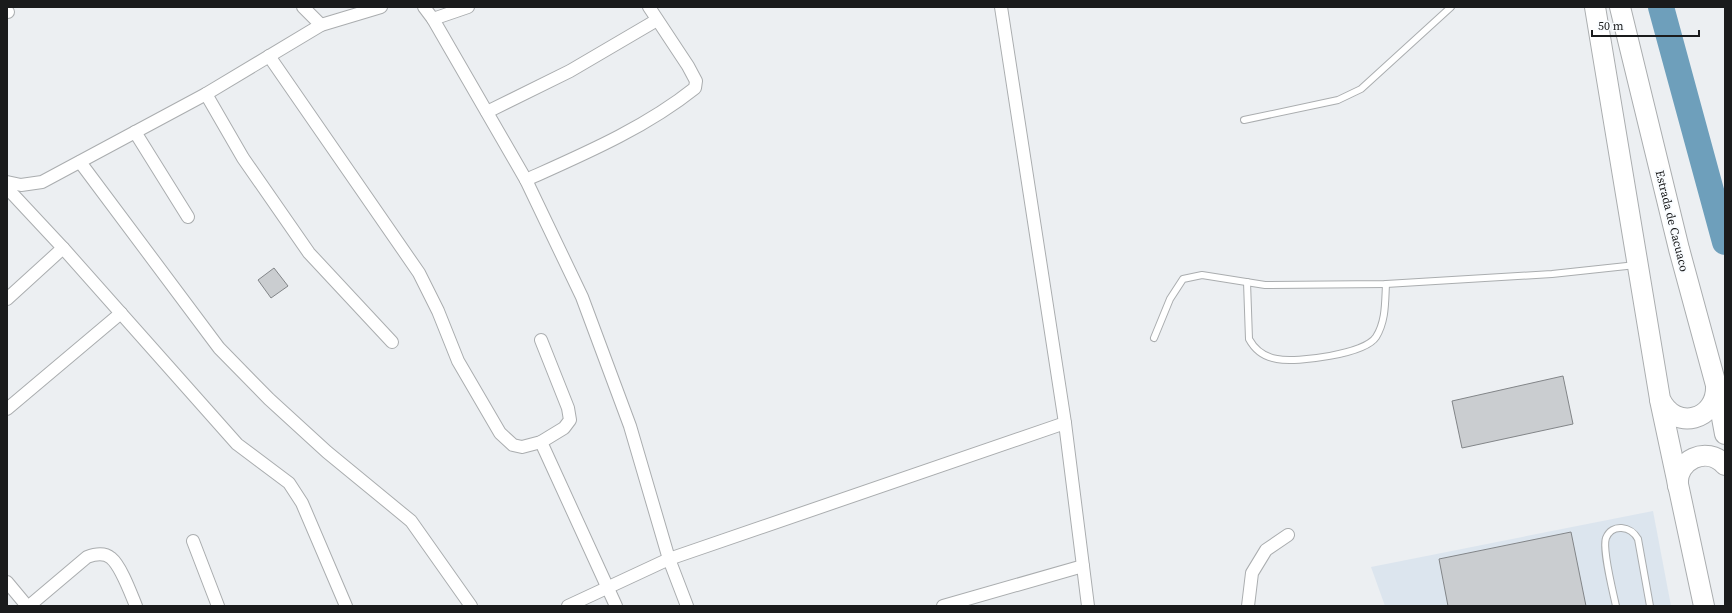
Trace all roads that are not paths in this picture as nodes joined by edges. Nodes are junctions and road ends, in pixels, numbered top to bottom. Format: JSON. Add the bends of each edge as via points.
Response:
{"nodes":[{"id":1,"x":303,"y":7,"type":"edge"},
{"id":2,"x":381,"y":7,"type":"edge"},
{"id":3,"x":424,"y":7,"type":"edge"},
{"id":4,"x":468,"y":7,"type":"edge"},
{"id":5,"x":649,"y":7,"type":"edge"},
{"id":6,"x":1001,"y":7,"type":"edge"},
{"id":7,"x":1451,"y":7,"type":"edge"},
{"id":8,"x":1595,"y":7,"type":"edge"},
{"id":9,"x":1620,"y":7,"type":"edge"},
{"id":10,"x":433,"y":19,"type":"junction"},
{"id":11,"x":657,"y":20,"type":"junction"},
{"id":12,"x":321,"y":25,"type":"junction"},
{"id":13,"x":270,"y":56,"type":"junction"},
{"id":14,"x":206,"y":94,"type":"junction"},
{"id":15,"x":487,"y":112,"type":"junction"},
{"id":16,"x":1244,"y":120,"type":"dead end"},
{"id":17,"x":134,"y":132,"type":"junction"},
{"id":18,"x":80,"y":162,"type":"junction"},
{"id":19,"x":526,"y":180,"type":"junction"},
{"id":20,"x":7,"y":182,"type":"edge"},
{"id":21,"x":7,"y":188,"type":"edge"},
{"id":22,"x":188,"y":217,"type":"dead end"},
{"id":23,"x":63,"y":248,"type":"junction"},
{"id":24,"x":1639,"y":264,"type":"junction"},
{"id":25,"x":1247,"y":282,"type":"junction"},
{"id":26,"x":1386,"y":284,"type":"junction"},
{"id":27,"x":7,"y":299,"type":"edge"},
{"id":28,"x":121,"y":313,"type":"junction"},
{"id":29,"x":1154,"y":338,"type":"dead end"},
{"id":30,"x":541,"y":340,"type":"dead end"},
{"id":31,"x":392,"y":342,"type":"dead end"},
{"id":32,"x":1716,"y":385,"type":"junction"},
{"id":33,"x":1659,"y":394,"type":"junction"},
{"id":34,"x":7,"y":409,"type":"edge"},
{"id":35,"x":1065,"y":423,"type":"junction"},
{"id":36,"x":1725,"y":434,"type":"edge"},
{"id":37,"x":541,"y":442,"type":"junction"},
{"id":38,"x":1725,"y":465,"type":"edge"},
{"id":39,"x":1678,"y":487,"type":"junction"},
{"id":40,"x":1288,"y":535,"type":"dead end"},
{"id":41,"x":193,"y":541,"type":"dead end"},
{"id":42,"x":669,"y":559,"type":"junction"},
{"id":43,"x":1083,"y":566,"type":"junction"},
{"id":44,"x":7,"y":582,"type":"edge"},
{"id":45,"x":606,"y":588,"type":"junction"},
{"id":46,"x":949,"y":605,"type":"edge"},
{"id":47,"x":28,"y":606,"type":"edge"},
{"id":48,"x":136,"y":606,"type":"edge"},
{"id":49,"x":218,"y":606,"type":"edge"},
{"id":50,"x":346,"y":606,"type":"edge"},
{"id":51,"x":471,"y":606,"type":"edge"},
{"id":52,"x":568,"y":606,"type":"edge"},
{"id":53,"x":616,"y":606,"type":"edge"},
{"id":54,"x":687,"y":606,"type":"edge"},
{"id":55,"x":1088,"y":606,"type":"edge"},
{"id":56,"x":1248,"y":606,"type":"edge"},
{"id":57,"x":1616,"y":606,"type":"edge"},
{"id":58,"x":1650,"y":606,"type":"edge"},
{"id":59,"x":1704,"y":606,"type":"edge"}],
"edges":[{"from":1,"to":12,"type":"street"},
{"from":2,"to":12,"type":"street"},
{"from":3,"to":10,"type":"street"},
{"from":4,"to":10,"type":"street"},
{"from":5,"to":11,"type":"street"},
{"from":6,"to":35,"type":"street"},
{"from":7,"to":16,"type":"lane","via":[[1361,89],[1338,100]]},
{"from":8,"to":24,"type":"highway"},
{"from":9,"to":32,"type":"highway","name":"Estrada de Cacuaco","via":[[1679,249]]},
{"from":10,"to":15,"type":"street"},
{"from":11,"to":15,"type":"street","via":[[570,71]]},
{"from":11,"to":19,"type":"street","via":[[688,66],[696,81],[695,88],[657,114],[593,150]]},
{"from":12,"to":13,"type":"street"},
{"from":13,"to":14,"type":"street"},
{"from":13,"to":37,"type":"street","via":[[419,273],[458,361],[500,432],[512,445],[522,447]]},
{"from":14,"to":17,"type":"street"},
{"from":14,"to":31,"type":"street","via":[[243,158],[310,253]]},
{"from":15,"to":19,"type":"street"},
{"from":17,"to":18,"type":"street"},
{"from":17,"to":22,"type":"street"},
{"from":18,"to":20,"type":"street","via":[[42,182],[22,185]]},
{"from":18,"to":51,"type":"street","via":[[219,348],[269,399],[327,452],[411,521]]},
{"from":19,"to":42,"type":"street","via":[[582,297],[630,426]]},
{"from":21,"to":23,"type":"street"},
{"from":23,"to":27,"type":"street"},
{"from":23,"to":28,"type":"street"},
{"from":24,"to":26,"type":"lane","via":[[1552,274]]},
{"from":24,"to":33,"type":"highway"},
{"from":25,"to":26,"type":"lane","via":[[1265,285]]},
{"from":25,"to":26,"type":"lane","via":[[1249,339],[1259,352],[1278,360],[1316,359],[1360,349],[1375,338],[1383,320]]},
{"from":25,"to":29,"type":"lane","via":[[1202,275],[1183,279],[1170,299]]},
{"from":28,"to":34,"type":"street"},
{"from":28,"to":50,"type":"street","via":[[237,444],[288,483],[302,503]]},
{"from":30,"to":37,"type":"street","via":[[568,408],[570,420],[564,428]]},
{"from":32,"to":33,"type":"highway","via":[[1715,399],[1710,407],[1695,418],[1680,418],[1672,414],[1665,407]]},
{"from":32,"to":36,"type":"highway","name":"Estrada de Cacuaco"},
{"from":33,"to":39,"type":"highway"},
{"from":35,"to":42,"type":"street"},
{"from":35,"to":43,"type":"street"},
{"from":37,"to":45,"type":"street"},
{"from":38,"to":39,"type":"highway","via":[[1709,456],[1692,458],[1681,470]]},
{"from":39,"to":59,"type":"highway"},
{"from":40,"to":56,"type":"street","via":[[1266,550],[1252,573]]},
{"from":41,"to":49,"type":"street"},
{"from":42,"to":45,"type":"street"},
{"from":42,"to":54,"type":"street"},
{"from":43,"to":46,"type":"street"},
{"from":43,"to":55,"type":"street"},
{"from":44,"to":47,"type":"street"},
{"from":45,"to":52,"type":"street"},
{"from":45,"to":53,"type":"street"},
{"from":47,"to":48,"type":"street","via":[[87,557],[98,554],[111,558],[121,572]]},
{"from":57,"to":58,"type":"lane","via":[[1605,542],[1610,532],[1620,528],[1631,530],[1638,539]]}]}
